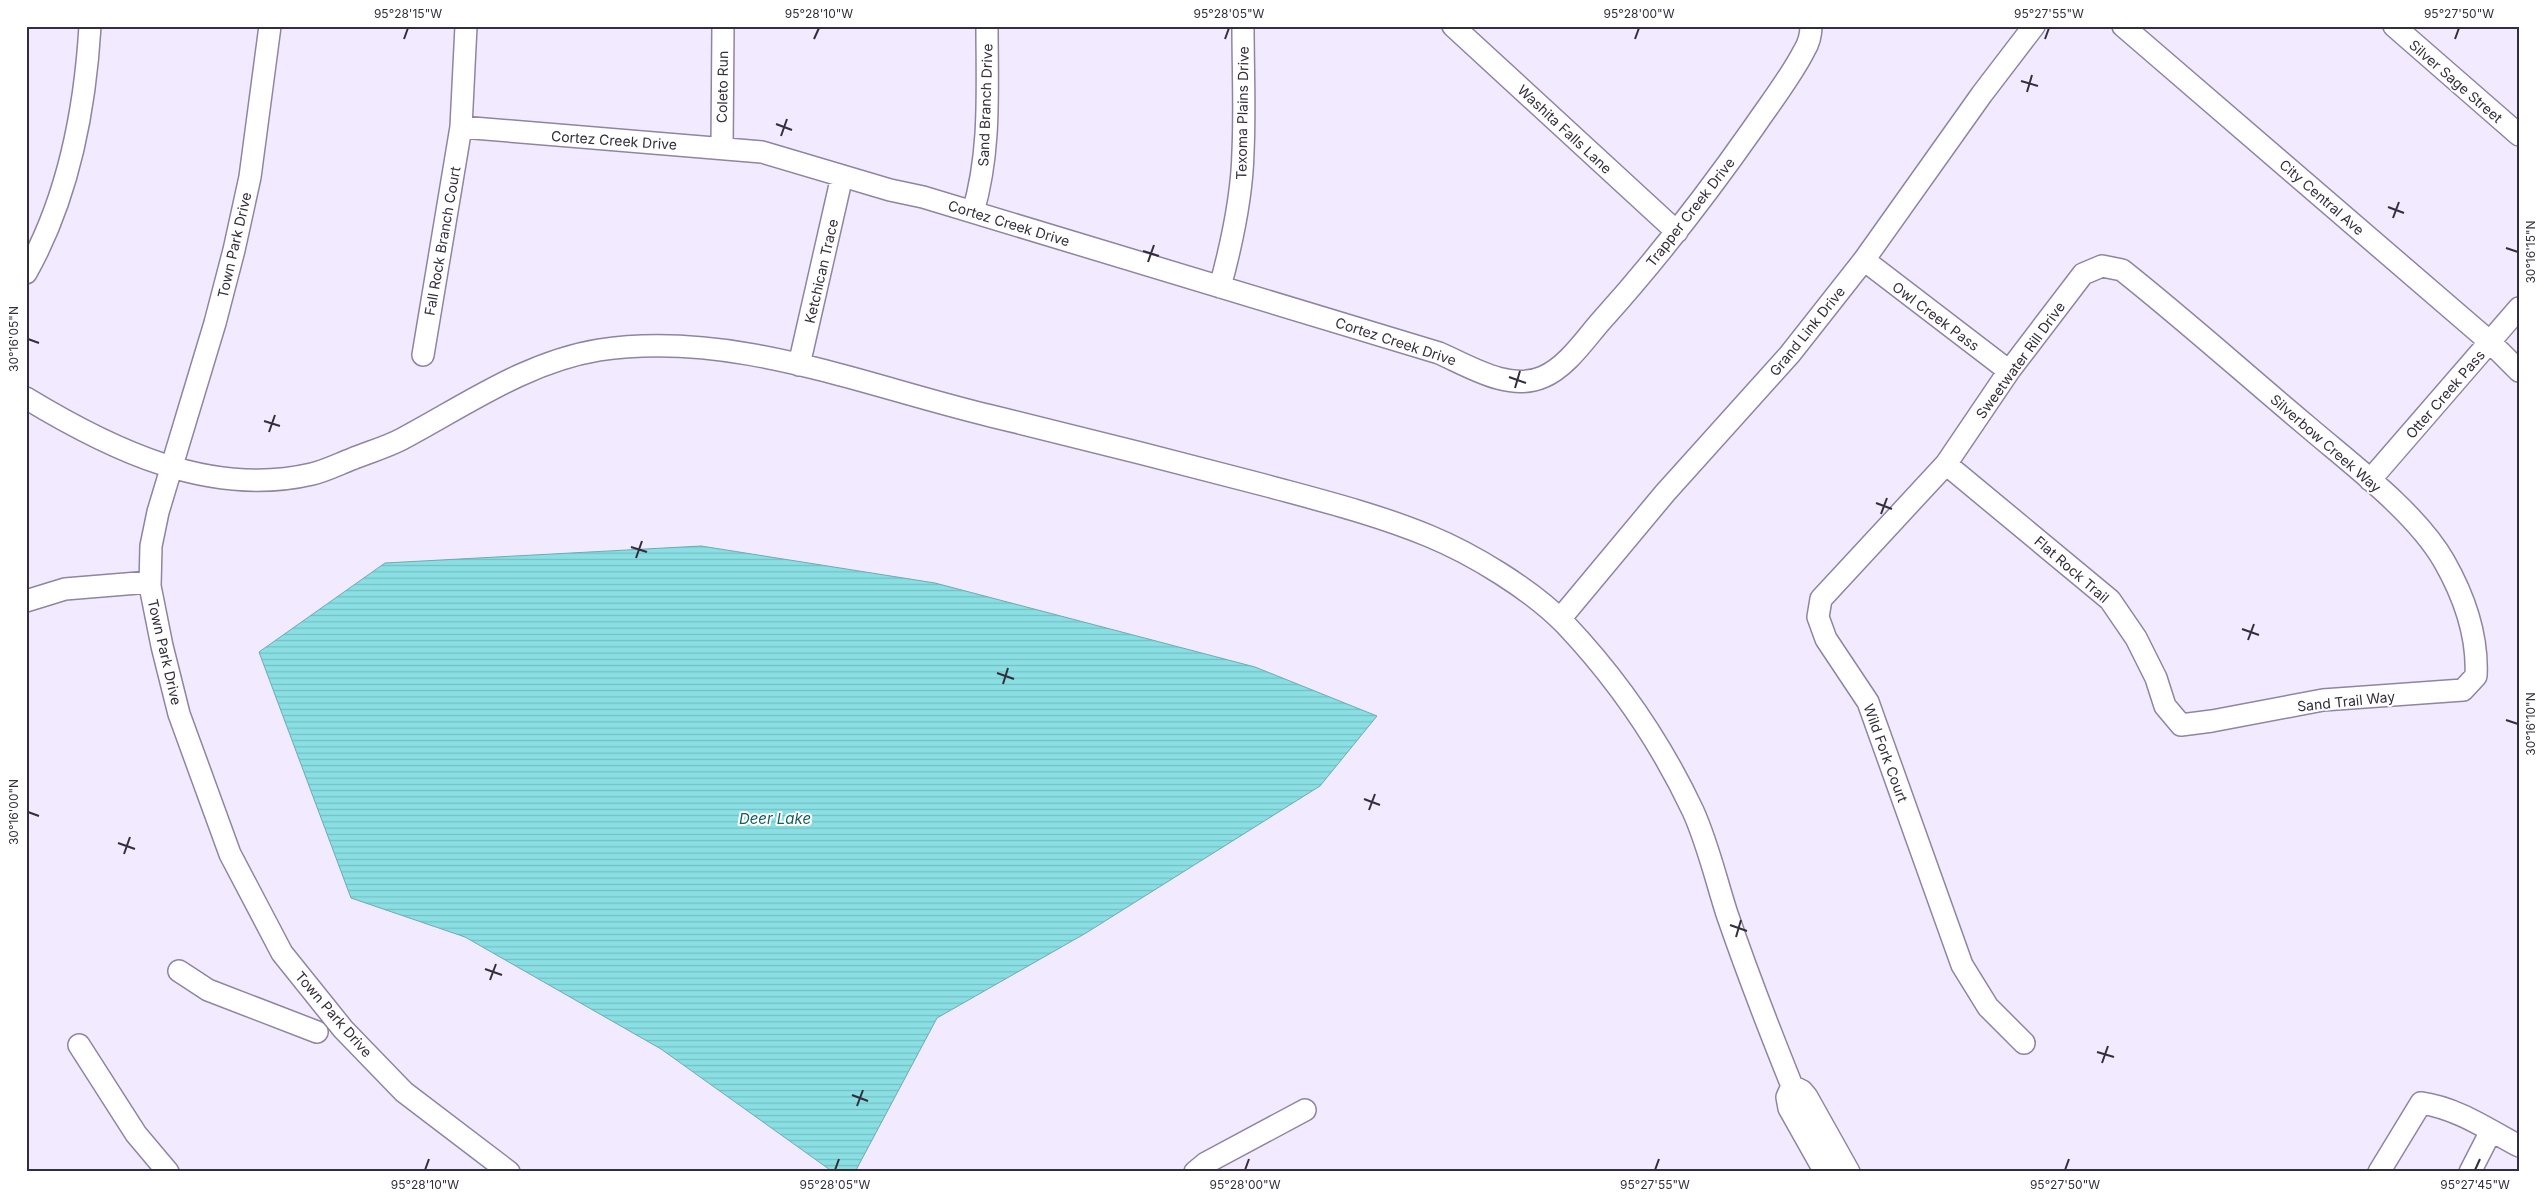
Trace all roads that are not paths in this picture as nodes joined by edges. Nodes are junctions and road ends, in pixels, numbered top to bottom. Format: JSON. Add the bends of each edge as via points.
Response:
{"nodes":[{"id":1,"x":90,"y":26,"type":"edge"},
{"id":2,"x":270,"y":26,"type":"edge"},
{"id":3,"x":466,"y":26,"type":"edge"},
{"id":4,"x":723,"y":26,"type":"edge"},
{"id":5,"x":987,"y":26,"type":"edge"},
{"id":6,"x":1243,"y":26,"type":"edge"},
{"id":7,"x":1453,"y":26,"type":"edge"},
{"id":8,"x":1812,"y":26,"type":"edge"},
{"id":9,"x":2034,"y":26,"type":"edge"},
{"id":10,"x":2123,"y":26,"type":"edge"},
{"id":11,"x":2394,"y":26,"type":"edge"},
{"id":12,"x":462,"y":127,"type":"junction"},
{"id":13,"x":2519,"y":135,"type":"edge"},
{"id":14,"x":722,"y":148,"type":"junction"},
{"id":15,"x":842,"y":176,"type":"junction"},
{"id":16,"x":973,"y":212,"type":"junction"},
{"id":17,"x":1677,"y":232,"type":"junction"},
{"id":18,"x":1864,"y":260,"type":"junction"},
{"id":19,"x":2102,"y":266,"type":"joint"},
{"id":20,"x":26,"y":273,"type":"edge"},
{"id":21,"x":1220,"y":286,"type":"junction"},
{"id":22,"x":2519,"y":308,"type":"edge"},
{"id":23,"x":2490,"y":342,"type":"junction"},
{"id":24,"x":423,"y":355,"type":"dead end"},
{"id":25,"x":799,"y":365,"type":"junction"},
{"id":26,"x":2009,"y":371,"type":"junction"},
{"id":27,"x":2519,"y":371,"type":"edge"},
{"id":28,"x":1542,"y":378,"type":"joint"},
{"id":29,"x":26,"y":398,"type":"edge"},
{"id":30,"x":1946,"y":464,"type":"junction"},
{"id":31,"x":171,"y":467,"type":"junction"},
{"id":32,"x":2370,"y":480,"type":"junction"},
{"id":33,"x":150,"y":582,"type":"junction"},
{"id":34,"x":26,"y":601,"type":"edge"},
{"id":35,"x":1560,"y":619,"type":"junction"},
{"id":36,"x":2476,"y":676,"type":"joint"},
{"id":37,"x":2181,"y":725,"type":"joint"},
{"id":38,"x":179,"y":971,"type":"dead end"},
{"id":39,"x":318,"y":1032,"type":"dead end"},
{"id":40,"x":2024,"y":1043,"type":"dead end"},
{"id":41,"x":79,"y":1044,"type":"dead end"},
{"id":42,"x":1792,"y":1086,"type":"junction"},
{"id":43,"x":1305,"y":1110,"type":"dead end"},
{"id":44,"x":2491,"y":1131,"type":"junction"},
{"id":45,"x":2519,"y":1146,"type":"edge"},
{"id":46,"x":168,"y":1172,"type":"edge"},
{"id":47,"x":509,"y":1172,"type":"edge"},
{"id":48,"x":1195,"y":1172,"type":"edge"},
{"id":49,"x":1825,"y":1172,"type":"edge"},
{"id":50,"x":1849,"y":1172,"type":"edge"},
{"id":51,"x":2379,"y":1172,"type":"edge"},
{"id":52,"x":2470,"y":1172,"type":"edge"}],
"edges":[{"from":1,"to":20,"type":"street","via":[[88,69],[69,172]]},
{"from":2,"to":31,"type":"street","name":"Town Park Drive","via":[[250,177],[234,250]]},
{"from":3,"to":12,"type":"street","name":"Fall Rock Branch Court"},
{"from":4,"to":14,"type":"street","name":"Coleto Run"},
{"from":5,"to":16,"type":"street","name":"Sand Branch Drive","via":[[987,139]]},
{"from":6,"to":21,"type":"street","name":"Texoma Plains Drive","via":[[1241,182],[1232,241]]},
{"from":7,"to":17,"type":"street","name":"Washita Falls Lane"},
{"from":8,"to":17,"type":"street","name":"Trapper Creek Drive","via":[[1811,37],[1800,58]]},
{"from":9,"to":18,"type":"street","name":"Grand Link Drive"},
{"from":10,"to":23,"type":"street","name":"City Central Ave"},
{"from":11,"to":13,"type":"street","name":"Silver Sage Street"},
{"from":12,"to":14,"type":"street","name":"Cortez Creek Drive"},
{"from":12,"to":24,"type":"street","name":"Fall Rock Branch Court"},
{"from":14,"to":15,"type":"street","name":"Cortez Creek Drive","via":[[762,152]]},
{"from":15,"to":16,"type":"street","name":"Cortez Creek Drive"},
{"from":15,"to":25,"type":"street","name":"Ketchican Trace"},
{"from":16,"to":21,"type":"street","name":"Cortez Creek Drive"},
{"from":17,"to":28,"type":"street","name":"Trapper Creek Drive","via":[[1564,363]]},
{"from":18,"to":26,"type":"street","name":"Owl Creek Pass"},
{"from":18,"to":35,"type":"street","name":"Grand Link Drive","via":[[1790,354],[1665,493]]},
{"from":19,"to":26,"type":"street","name":"Sweetwater Rill Drive","via":[[2083,274]]},
{"from":19,"to":32,"type":"street","name":"Silverbow Creek Way","via":[[2122,270]]},
{"from":21,"to":28,"type":"street","name":"Cortez Creek Drive","via":[[1439,354],[1499,378],[1521,382]]},
{"from":22,"to":23,"type":"street","name":"Otter Creek Pass"},
{"from":23,"to":27,"type":"street","name":"City Central Ave"},
{"from":23,"to":32,"type":"street","name":"Otter Creek Pass"},
{"from":25,"to":31,"type":"street","via":[[712,348],[656,345],[598,351],[548,362],[466,401],[398,442],[312,474],[259,480],[225,478]]},
{"from":25,"to":35,"type":"street","via":[[1393,522],[1435,538],[1486,564]]},
{"from":26,"to":30,"type":"street","name":"Sweetwater Rill Drive"},
{"from":29,"to":31,"type":"street","via":[[68,423],[149,462]]},
{"from":30,"to":37,"type":"street","name":"Flat Rock Trail","via":[[2110,600],[2136,638],[2156,678],[2165,706]]},
{"from":30,"to":40,"type":"street","name":"Wild Fork Court","via":[[1821,599],[1818,618],[1826,638],[1868,702],[1962,965],[1988,1007]]},
{"from":31,"to":33,"type":"street","name":"Town Park Drive","via":[[151,546]]},
{"from":32,"to":36,"type":"street","name":"Silverbow Creek Way","via":[[2424,533],[2444,561],[2465,608],[2477,651]]},
{"from":33,"to":34,"type":"street","via":[[65,589]]},
{"from":33,"to":47,"type":"street","name":"Town Park Drive","via":[[179,714],[230,854],[282,953],[343,1029],[404,1092]]},
{"from":35,"to":42,"type":"street","via":[[1620,688],[1672,771],[1695,816],[1744,963]]},
{"from":36,"to":37,"type":"street","name":"Sand Trail Way","via":[[2463,690],[2324,700]]},
{"from":38,"to":39,"type":"street","via":[[208,990]]},
{"from":41,"to":46,"type":"street","via":[[136,1134]]},
{"from":42,"to":49,"type":"street","via":[[1787,1096],[1789,1108]]},
{"from":42,"to":50,"type":"street","via":[[1807,1097]]},
{"from":43,"to":48,"type":"street"},
{"from":44,"to":45,"type":"street"},
{"from":44,"to":51,"type":"street","via":[[2464,1116],[2421,1103]]},
{"from":44,"to":52,"type":"street"}]}
